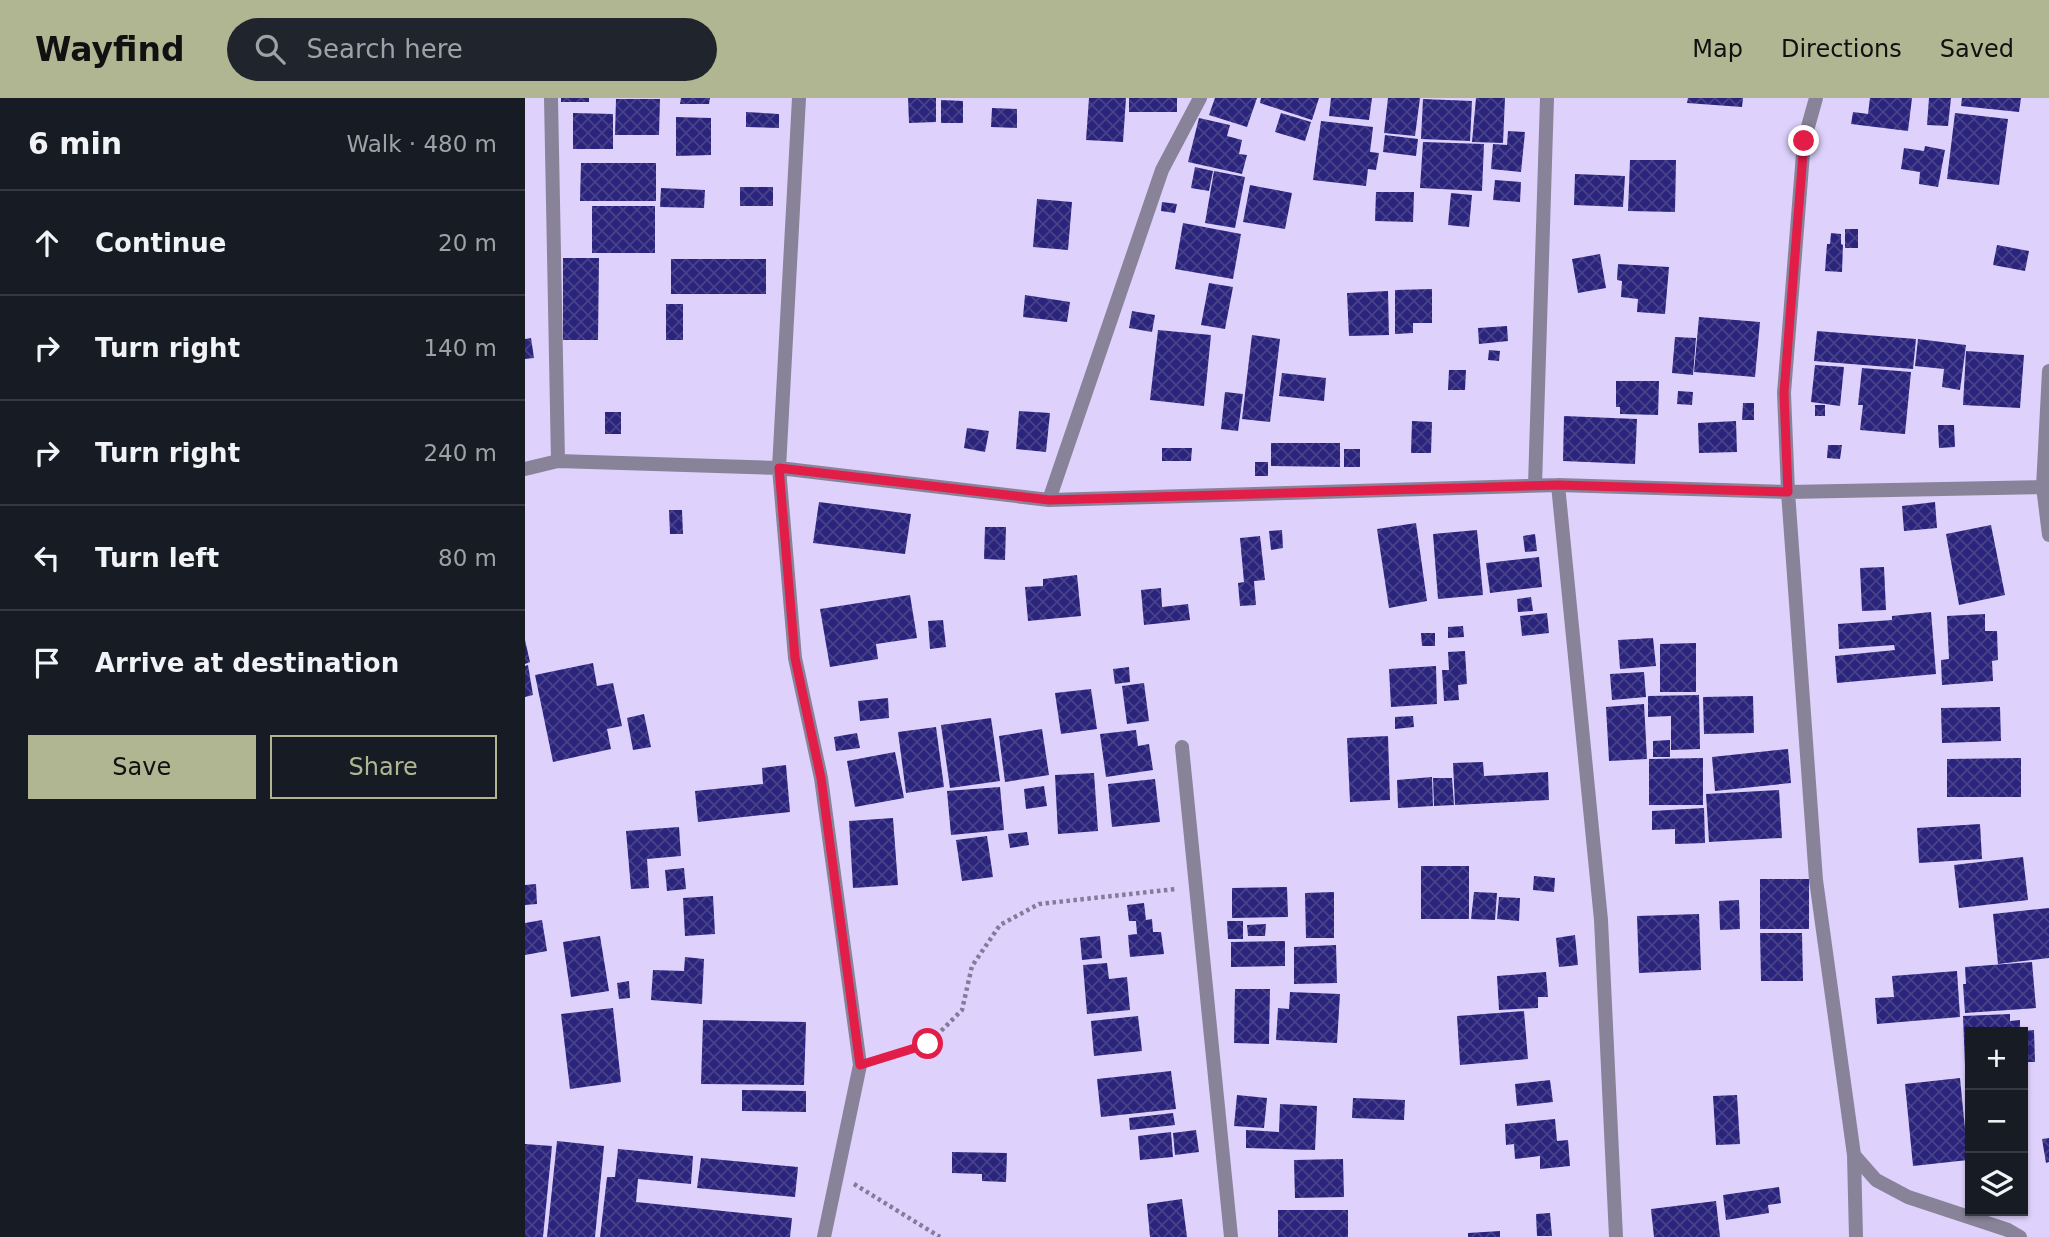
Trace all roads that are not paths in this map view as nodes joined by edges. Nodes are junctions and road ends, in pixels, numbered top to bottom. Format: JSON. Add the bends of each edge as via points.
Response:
{"nodes":[{"id":1,"x":551,"y":98,"type":"edge"},
{"id":2,"x":799,"y":98,"type":"edge"},
{"id":3,"x":1200,"y":98,"type":"edge"},
{"id":4,"x":1547,"y":98,"type":"edge"},
{"id":5,"x":1816,"y":98,"type":"edge"},
{"id":6,"x":2049,"y":371,"type":"edge"},
{"id":7,"x":558,"y":461,"type":"junction"},
{"id":8,"x":779,"y":468,"type":"junction"},
{"id":9,"x":525,"y":469,"type":"edge"},
{"id":10,"x":1535,"y":485,"type":"junction"},
{"id":11,"x":1558,"y":485,"type":"junction"},
{"id":12,"x":2046,"y":487,"type":"edge"},
{"id":13,"x":1788,"y":492,"type":"junction"},
{"id":14,"x":1049,"y":500,"type":"junction"},
{"id":15,"x":2049,"y":535,"type":"edge"},
{"id":16,"x":1182,"y":747,"type":"dead end"},
{"id":17,"x":1854,"y":1155,"type":"junction"},
{"id":18,"x":824,"y":1237,"type":"edge"},
{"id":19,"x":1231,"y":1237,"type":"edge"},
{"id":20,"x":1616,"y":1237,"type":"edge"},
{"id":21,"x":1856,"y":1237,"type":"edge"},
{"id":22,"x":2020,"y":1237,"type":"edge"}],
"edges":[{"from":1,"to":7,"type":"street"},
{"from":2,"to":8,"type":"street"},
{"from":3,"to":14,"type":"street","via":[[1161,170]]},
{"from":4,"to":10,"type":"street"},
{"from":5,"to":13,"type":"street","via":[[1804,141],[1784,393]]},
{"from":6,"to":12,"type":"street"},
{"from":7,"to":8,"type":"street"},
{"from":7,"to":9,"type":"street"},
{"from":8,"to":14,"type":"street"},
{"from":8,"to":18,"type":"street","via":[[795,658],[821,778],[860,1065]]},
{"from":10,"to":11,"type":"street"},
{"from":10,"to":14,"type":"street"},
{"from":11,"to":13,"type":"street"},
{"from":11,"to":20,"type":"street","via":[[1601,920]]},
{"from":12,"to":13,"type":"street"},
{"from":12,"to":15,"type":"street"},
{"from":13,"to":17,"type":"street","via":[[1816,880]]},
{"from":16,"to":19,"type":"street"},
{"from":17,"to":21,"type":"street"},
{"from":17,"to":22,"type":"street","via":[[1876,1180],[1908,1197]]}]}
